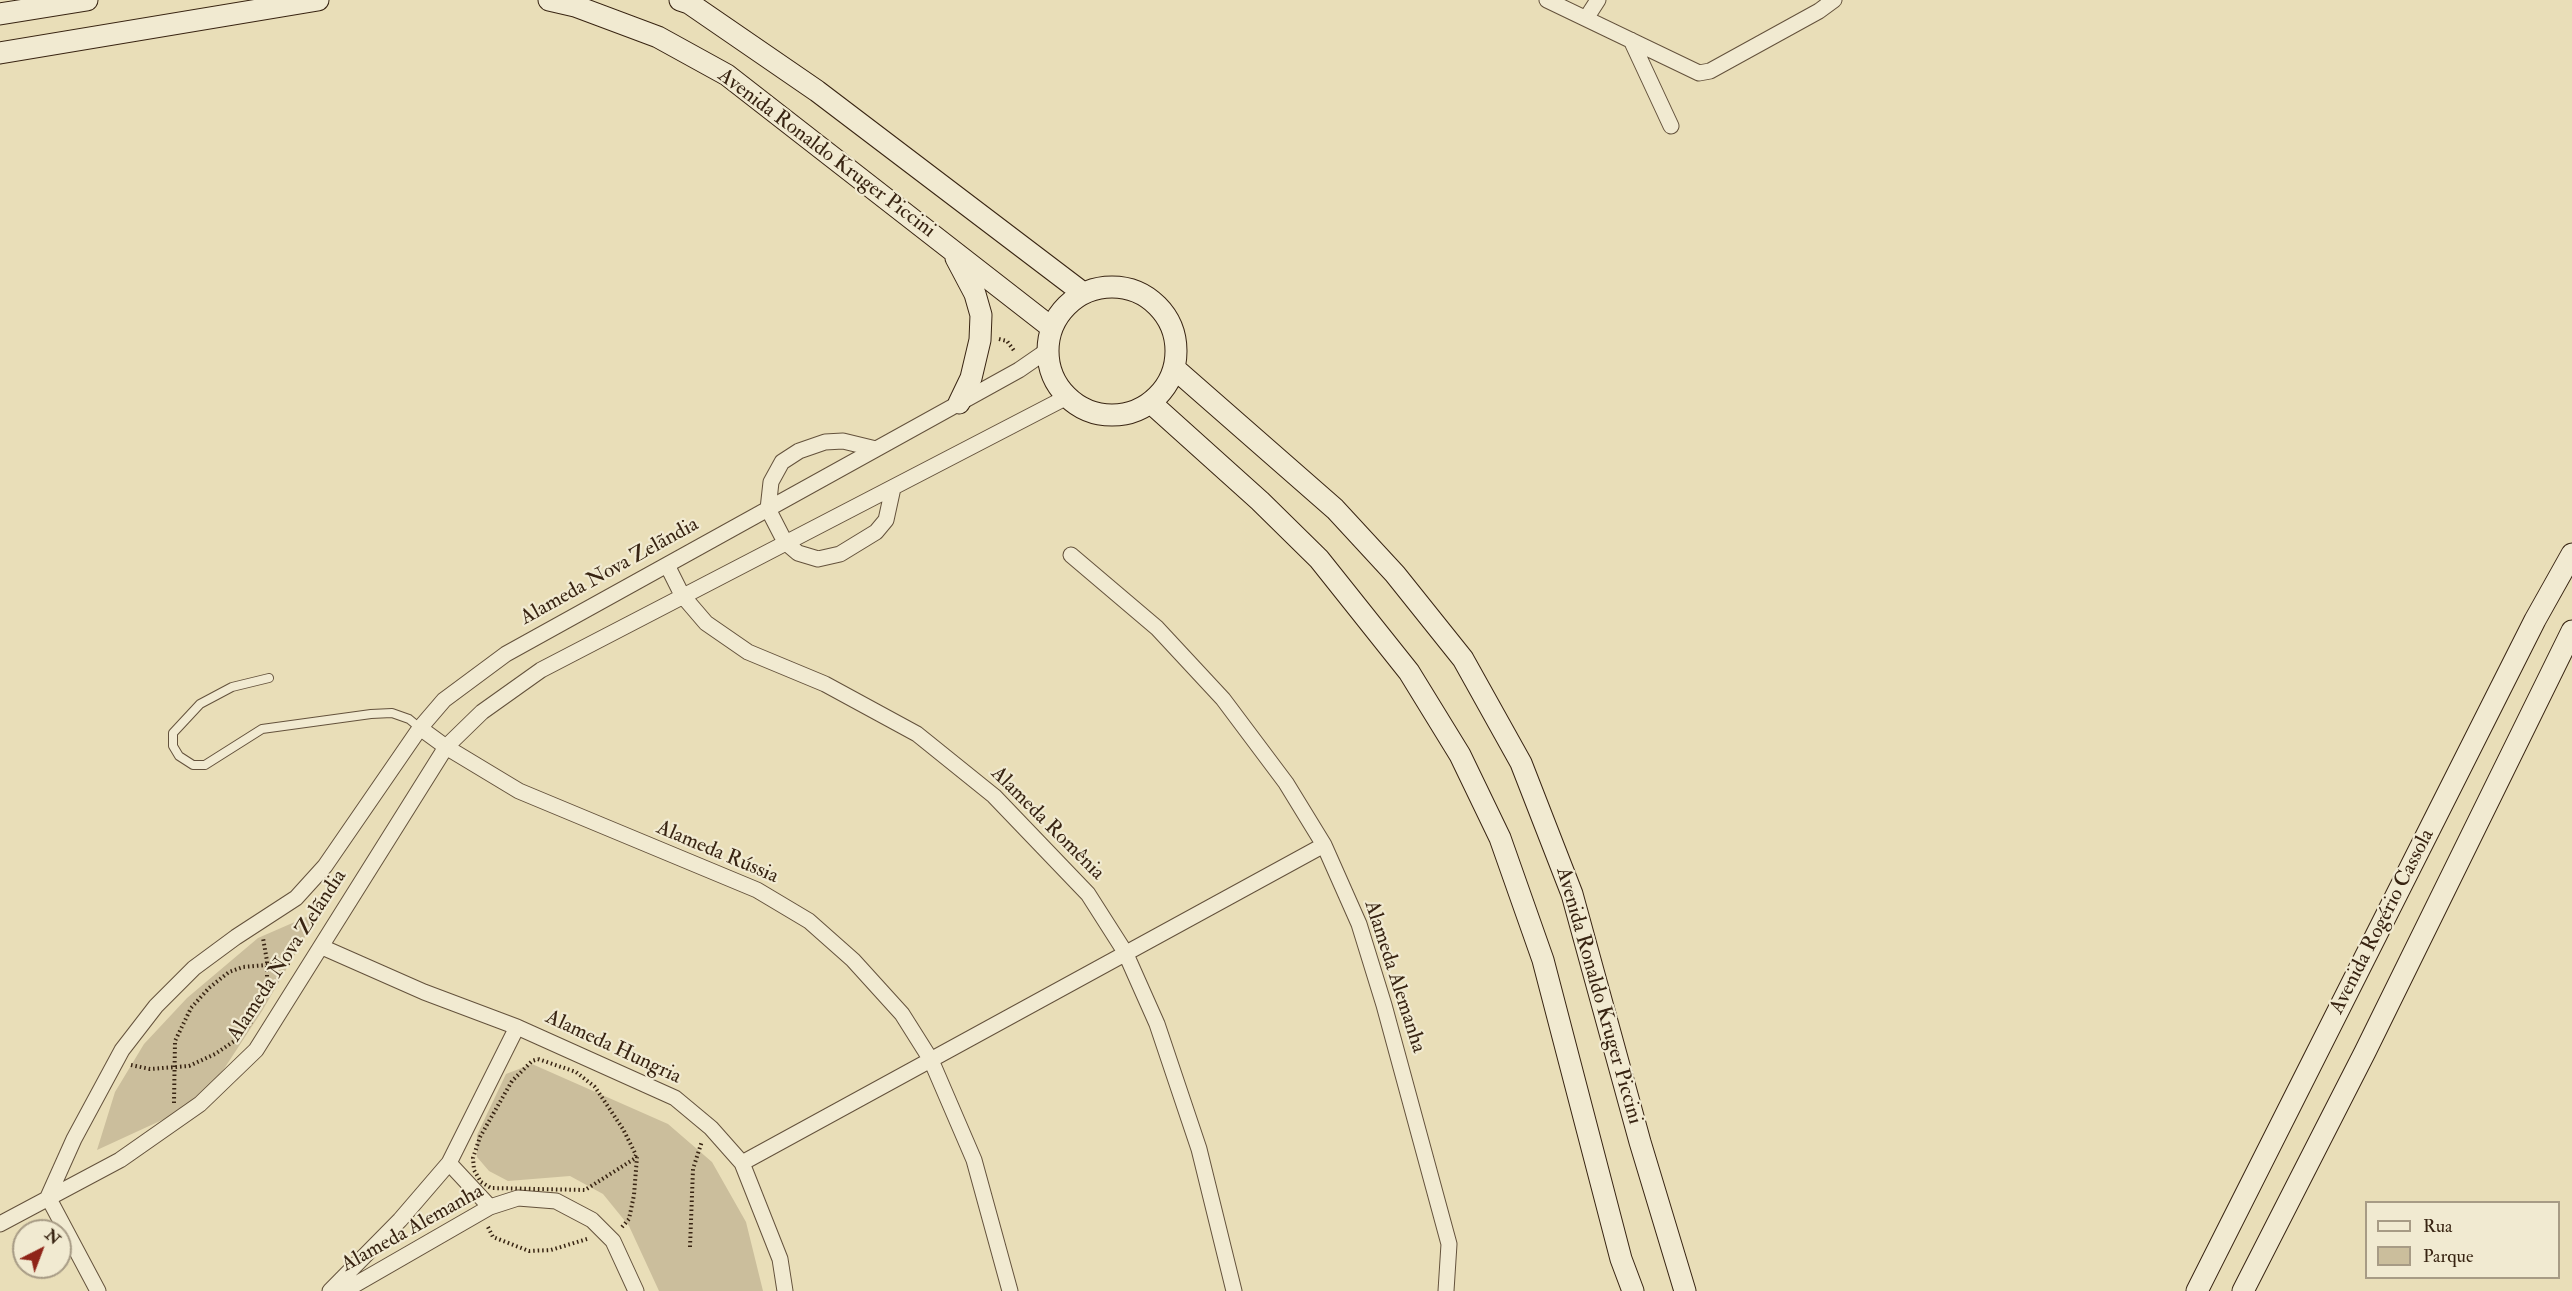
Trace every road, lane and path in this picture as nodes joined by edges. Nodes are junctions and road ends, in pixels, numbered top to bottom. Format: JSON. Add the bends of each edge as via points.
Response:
{"nodes":[{"id":1,"x":87,"y":0,"type":"edge"},
{"id":2,"x":318,"y":0,"type":"edge"},
{"id":3,"x":549,"y":0,"type":"edge"},
{"id":4,"x":680,"y":0,"type":"edge"},
{"id":5,"x":1547,"y":0,"type":"edge"},
{"id":6,"x":1598,"y":0,"type":"edge"},
{"id":7,"x":1834,"y":0,"type":"edge"},
{"id":8,"x":0,"y":14,"type":"edge"},
{"id":9,"x":1587,"y":17,"type":"junction"},
{"id":10,"x":1631,"y":40,"type":"junction"},
{"id":11,"x":0,"y":53,"type":"edge"},
{"id":12,"x":1671,"y":126,"type":"dead end"},
{"id":13,"x":951,"y":249,"type":"junction"},
{"id":14,"x":1083,"y":293,"type":"junction"},
{"id":15,"x":1052,"y":328,"type":"junction"},
{"id":16,"x":981,"y":335,"type":"junction"},
{"id":17,"x":1048,"y":350,"type":"junction"},
{"id":18,"x":1024,"y":366,"type":"junction"},
{"id":19,"x":1174,"y":368,"type":"junction"},
{"id":20,"x":1067,"y":397,"type":"junction"},
{"id":21,"x":959,"y":403,"type":"junction"},
{"id":22,"x":1151,"y":403,"type":"junction"},
{"id":23,"x":876,"y":449,"type":"junction"},
{"id":24,"x":893,"y":488,"type":"junction"},
{"id":25,"x":768,"y":509,"type":"junction"},
{"id":26,"x":785,"y":542,"type":"junction"},
{"id":27,"x":2572,"y":554,"type":"edge"},
{"id":28,"x":1071,"y":555,"type":"dead end"},
{"id":29,"x":667,"y":565,"type":"junction"},
{"id":30,"x":682,"y":596,"type":"junction"},
{"id":31,"x":2572,"y":631,"type":"edge"},
{"id":32,"x":269,"y":678,"type":"dead end"},
{"id":33,"x":420,"y":728,"type":"junction"},
{"id":34,"x":446,"y":747,"type":"junction"},
{"id":35,"x":1324,"y":845,"type":"junction"},
{"id":36,"x":260,"y":921,"type":"junction"},
{"id":37,"x":322,"y":947,"type":"junction"},
{"id":38,"x":1125,"y":952,"type":"junction"},
{"id":39,"x":267,"y":964,"type":"junction"},
{"id":40,"x":310,"y":965,"type":"junction"},
{"id":41,"x":517,"y":1027,"type":"junction"},
{"id":42,"x":931,"y":1060,"type":"junction"},
{"id":43,"x":116,"y":1062,"type":"junction"},
{"id":44,"x":175,"y":1067,"type":"junction"},
{"id":45,"x":175,"y":1122,"type":"junction"},
{"id":46,"x":707,"y":1124,"type":"junction"},
{"id":47,"x":449,"y":1163,"type":"junction"},
{"id":48,"x":742,"y":1163,"type":"junction"},
{"id":49,"x":513,"y":1189,"type":"joint"},
{"id":50,"x":48,"y":1197,"type":"junction"},
{"id":51,"x":490,"y":1207,"type":"junction"},
{"id":52,"x":0,"y":1224,"type":"edge"},
{"id":53,"x":690,"y":1246,"type":"dead end"},
{"id":54,"x":98,"y":1291,"type":"edge"},
{"id":55,"x":330,"y":1291,"type":"edge"},
{"id":56,"x":344,"y":1291,"type":"edge"},
{"id":57,"x":636,"y":1291,"type":"edge"},
{"id":58,"x":785,"y":1291,"type":"edge"},
{"id":59,"x":1010,"y":1291,"type":"edge"},
{"id":60,"x":1234,"y":1291,"type":"edge"},
{"id":61,"x":1446,"y":1291,"type":"edge"},
{"id":62,"x":1634,"y":1291,"type":"edge"},
{"id":63,"x":1684,"y":1291,"type":"edge"},
{"id":64,"x":2197,"y":1291,"type":"edge"},
{"id":65,"x":2243,"y":1291,"type":"edge"}],
"edges":[{"from":1,"to":8,"type":"main road"},
{"from":2,"to":11,"type":"main road"},
{"from":3,"to":13,"type":"main road","name":"Avenida Ronaldo Kruger Piccini","via":[[658,37],[727,75]]},
{"from":4,"to":14,"type":"main road","name":"Avenida Ronaldo Kruger Piccini","via":[[817,91]]},
{"from":5,"to":9,"type":"street"},
{"from":6,"to":9,"type":"street"},
{"from":7,"to":10,"type":"street","via":[[1710,71],[1699,73]]},
{"from":9,"to":10,"type":"street"},
{"from":10,"to":12,"type":"street"},
{"from":13,"to":15,"type":"main road","name":"Avenida Ronaldo Kruger Piccini"},
{"from":13,"to":16,"type":"main road","via":[[975,294]]},
{"from":14,"to":15,"type":"main road","via":[[1059,314]]},
{"from":14,"to":19,"type":"main road","via":[[1103,287],[1124,288],[1144,296],[1160,309],[1171,327],[1176,347]]},
{"from":15,"to":17,"type":"main road"},
{"from":16,"to":18,"type":"path","via":[[1007,341]]},
{"from":16,"to":21,"type":"main road","via":[[971,378]]},
{"from":17,"to":18,"type":"street","name":"Alameda Nova Zelãndia"},
{"from":17,"to":20,"type":"main road","via":[[1056,383]]},
{"from":18,"to":21,"type":"street","name":"Alameda Nova Zelãndia"},
{"from":19,"to":22,"type":"main road","via":[[1166,387]]},
{"from":19,"to":63,"type":"main road","name":"Avenida Ronaldo Kruger Piccini","via":[[1335,509],[1395,574],[1463,658],[1515,753],[1572,894]]},
{"from":20,"to":22,"type":"main road","via":[[1093,413],[1108,415],[1131,413]]},
{"from":20,"to":24,"type":"street","name":"Alameda Nova Zelãndia"},
{"from":21,"to":23,"type":"street","name":"Alameda Nova Zelãndia"},
{"from":22,"to":62,"type":"main road","name":"Avenida Ronaldo Kruger Piccini","via":[[1319,559],[1409,672],[1461,755],[1500,838],[1543,960],[1621,1259]]},
{"from":23,"to":25,"type":"street","name":"Alameda Nova Zelãndia"},
{"from":23,"to":25,"type":"street","via":[[843,441],[825,442],[799,451],[782,462],[771,482]]},
{"from":24,"to":26,"type":"street","name":"Alameda Nova Zelãndia"},
{"from":24,"to":26,"type":"street","via":[[886,520],[876,532],[840,554],[818,559],[798,553]]},
{"from":25,"to":26,"type":"street"},
{"from":25,"to":29,"type":"street","name":"Alameda Nova Zelãndia"},
{"from":26,"to":30,"type":"street","name":"Alameda Nova Zelãndia"},
{"from":27,"to":64,"type":"main road","name":"Avenida Rogério Cassola","via":[[2535,620]]},
{"from":28,"to":35,"type":"street","name":"Alameda Alemanha","via":[[1157,628],[1223,699],[1286,783]]},
{"from":29,"to":30,"type":"street","name":"Alameda Romênia"},
{"from":29,"to":33,"type":"street","name":"Alameda Nova Zelãndia","via":[[506,654],[444,700]]},
{"from":30,"to":34,"type":"street","name":"Alameda Nova Zelãndia","via":[[541,670],[482,712]]},
{"from":30,"to":38,"type":"street","name":"Alameda Romênia","via":[[706,623],[748,652],[825,684],[917,734],[994,796],[1065,869],[1088,894]]},
{"from":31,"to":65,"type":"main road","name":"Avenida Rogério Cassola"},
{"from":32,"to":33,"type":"lane","via":[[232,687],[200,704],[173,733],[173,746],[179,756],[193,765],[205,765],[262,729],[371,714],[392,713]]},
{"from":33,"to":34,"type":"street","name":"Alameda Rússia"},
{"from":33,"to":36,"type":"street","name":"Alameda Nova Zelãndia","via":[[325,866],[296,898]]},
{"from":34,"to":37,"type":"street","name":"Alameda Nova Zelãndia"},
{"from":34,"to":42,"type":"street","name":"Alameda Rússia","via":[[519,791],[758,890],[809,921],[853,960],[902,1014]]},
{"from":35,"to":38,"type":"street"},
{"from":35,"to":61,"type":"street","name":"Alameda Alemanha","via":[[1359,924],[1387,1016],[1449,1244]]},
{"from":36,"to":39,"type":"path"},
{"from":36,"to":43,"type":"street","name":"Alameda Nova Zelãndia","via":[[194,968],[156,1006]]},
{"from":37,"to":40,"type":"street","name":"Alameda Nova Zelãndia"},
{"from":37,"to":41,"type":"street","name":"Alameda Hungria"},
{"from":38,"to":42,"type":"street"},
{"from":38,"to":60,"type":"street","name":"Alameda Romênia","via":[[1157,1024],[1199,1149]]},
{"from":39,"to":40,"type":"path"},
{"from":39,"to":44,"type":"path","via":[[261,1002],[236,1040],[189,1066]]},
{"from":39,"to":44,"type":"path","via":[[229,972],[191,1008],[175,1041]]},
{"from":40,"to":45,"type":"street","name":"Alameda Nova Zelãndia","via":[[256,1050],[200,1104]]},
{"from":41,"to":46,"type":"street","name":"Alameda Hungria","via":[[675,1098]]},
{"from":41,"to":47,"type":"street"},
{"from":42,"to":48,"type":"street"},
{"from":42,"to":59,"type":"street","name":"Alameda Rússia","via":[[974,1161]]},
{"from":43,"to":44,"type":"path","via":[[150,1069]]},
{"from":43,"to":50,"type":"street","name":"Alameda Nova Zelãndia","via":[[74,1138]]},
{"from":44,"to":45,"type":"path"},
{"from":45,"to":50,"type":"street","name":"Alameda Nova Zelãndia","via":[[120,1160]]},
{"from":46,"to":48,"type":"street","name":"Alameda Hungria"},
{"from":46,"to":53,"type":"path","via":[[693,1169]]},
{"from":47,"to":51,"type":"street"},
{"from":47,"to":55,"type":"street"},
{"from":48,"to":58,"type":"street","name":"Alameda Hungria","via":[[780,1259]]},
{"from":49,"to":49,"type":"path","via":[[585,1190],[634,1159],[636,1155],[623,1129],[595,1087],[576,1072],[548,1061],[532,1061],[512,1081],[480,1137],[473,1158],[480,1182],[491,1188]]},
{"from":50,"to":52,"type":"street"},
{"from":50,"to":54,"type":"street"},
{"from":51,"to":56,"type":"street","name":"Alameda Alemanha"},
{"from":51,"to":57,"type":"street","name":"Alameda Alemanha","via":[[518,1198],[556,1201],[592,1220],[614,1241]]}]}
